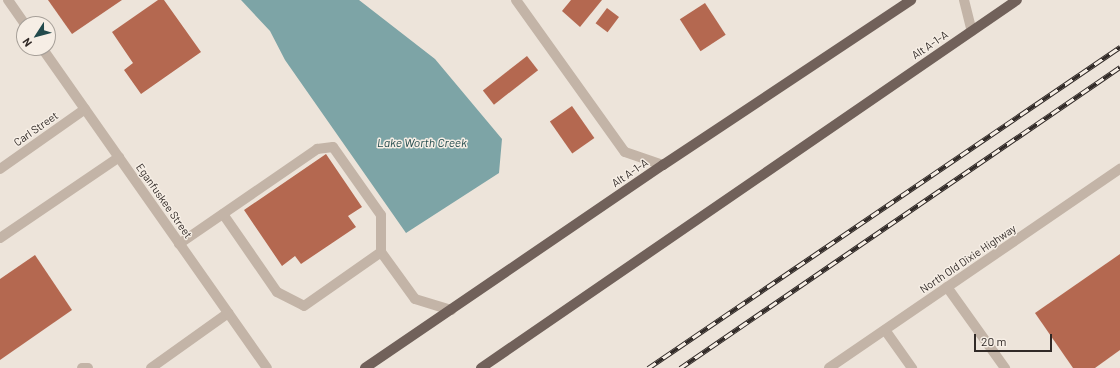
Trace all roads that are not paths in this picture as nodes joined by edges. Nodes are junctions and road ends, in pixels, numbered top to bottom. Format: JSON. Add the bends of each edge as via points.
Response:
{"nodes":[{"id":1,"x":8,"y":0,"type":"edge"},
{"id":2,"x":516,"y":0,"type":"edge"},
{"id":3,"x":911,"y":0,"type":"edge"},
{"id":4,"x":964,"y":0,"type":"edge"},
{"id":5,"x":1017,"y":0,"type":"edge"},
{"id":6,"x":19,"y":16,"type":"edge"},
{"id":7,"x":972,"y":31,"type":"junction"},
{"id":8,"x":48,"y":56,"type":"edge"},
{"id":9,"x":85,"y":109,"type":"junction"},
{"id":10,"x":119,"y":157,"type":"junction"},
{"id":11,"x":663,"y":165,"type":"junction"},
{"id":12,"x":0,"y":169,"type":"edge"},
{"id":13,"x":1120,"y":169,"type":"edge"},
{"id":14,"x":224,"y":214,"type":"junction"},
{"id":15,"x":0,"y":238,"type":"edge"},
{"id":16,"x":179,"y":244,"type":"junction"},
{"id":17,"x":381,"y":252,"type":"junction"},
{"id":18,"x":947,"y":287,"type":"junction"},
{"id":19,"x":451,"y":310,"type":"junction"},
{"id":20,"x":228,"y":313,"type":"junction"},
{"id":21,"x":885,"y":330,"type":"junction"},
{"id":22,"x":82,"y":368,"type":"edge"},
{"id":23,"x":88,"y":368,"type":"edge"},
{"id":24,"x":151,"y":368,"type":"edge"},
{"id":25,"x":267,"y":368,"type":"edge"},
{"id":26,"x":365,"y":368,"type":"edge"},
{"id":27,"x":481,"y":368,"type":"edge"},
{"id":28,"x":829,"y":368,"type":"edge"},
{"id":29,"x":912,"y":368,"type":"edge"},
{"id":30,"x":1005,"y":368,"type":"edge"}],
"edges":[{"from":1,"to":6,"type":"street"},
{"from":2,"to":11,"type":"street","via":[[625,152]]},
{"from":3,"to":11,"type":"main road","name":"Alt A-1-A"},
{"from":4,"to":7,"type":"street"},
{"from":5,"to":7,"type":"main road","name":"Alt A-1-A"},
{"from":7,"to":27,"type":"main road","name":"Alt A-1-A"},
{"from":8,"to":9,"type":"street","name":"Eganfuskee Street"},
{"from":9,"to":10,"type":"street","name":"Eganfuskee Street"},
{"from":9,"to":12,"type":"street","name":"Carl Street"},
{"from":10,"to":15,"type":"street"},
{"from":10,"to":16,"type":"street","name":"Eganfuskee Street"},
{"from":11,"to":19,"type":"main road","name":"Alt A-1-A"},
{"from":13,"to":18,"type":"street","name":"North Old Dixie Highway"},
{"from":14,"to":16,"type":"street"},
{"from":14,"to":17,"type":"street","via":[[277,292],[304,306]]},
{"from":14,"to":17,"type":"street","via":[[317,149],[333,147],[381,215]]},
{"from":16,"to":20,"type":"street","name":"Eganfuskee Street"},
{"from":17,"to":19,"type":"street","via":[[415,299]]},
{"from":18,"to":21,"type":"street","name":"North Old Dixie Highway"},
{"from":18,"to":30,"type":"street"},
{"from":19,"to":26,"type":"main road","name":"Alt A-1-A"},
{"from":20,"to":24,"type":"street"},
{"from":20,"to":25,"type":"street","name":"Eganfuskee Street"},
{"from":21,"to":28,"type":"street","name":"North Old Dixie Highway"},
{"from":21,"to":29,"type":"street"},
{"from":22,"to":23,"type":"street"}]}
